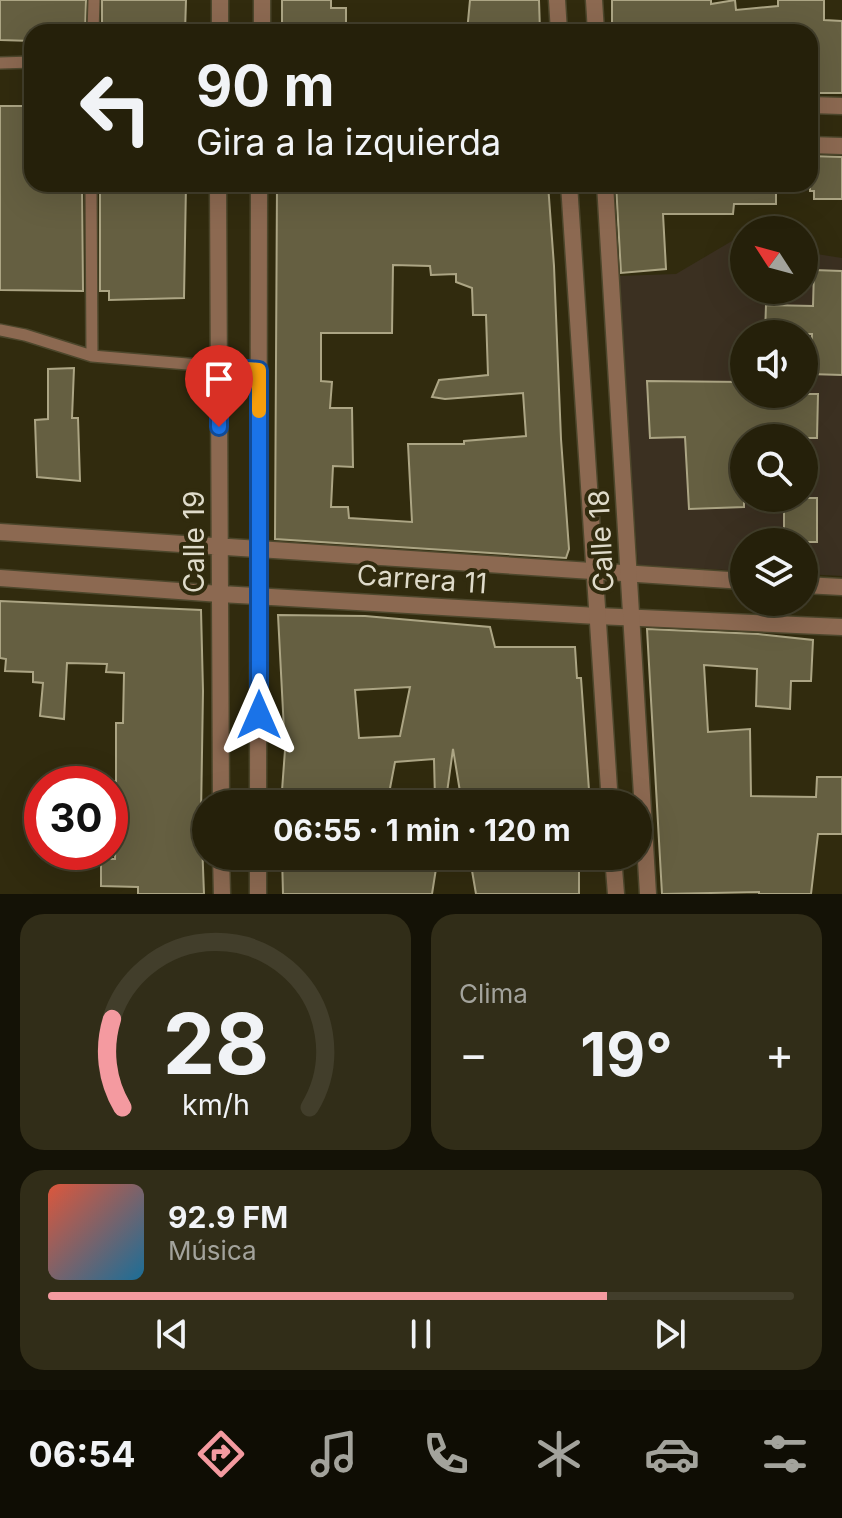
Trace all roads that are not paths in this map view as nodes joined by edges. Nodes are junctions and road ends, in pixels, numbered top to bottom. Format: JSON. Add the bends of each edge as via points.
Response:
{"nodes":[{"id":1,"x":94,"y":0,"type":"edge"},
{"id":2,"x":220,"y":0,"type":"edge"},
{"id":3,"x":262,"y":0,"type":"edge"},
{"id":4,"x":557,"y":0,"type":"edge"},
{"id":5,"x":594,"y":0,"type":"edge"},
{"id":6,"x":93,"y":24,"type":"edge"},
{"id":7,"x":220,"y":24,"type":"edge"},
{"id":8,"x":262,"y":24,"type":"edge"},
{"id":9,"x":558,"y":24,"type":"edge"},
{"id":10,"x":596,"y":24,"type":"edge"},
{"id":11,"x":24,"y":62,"type":"edge"},
{"id":12,"x":0,"y":63,"type":"edge"},
{"id":13,"x":818,"y":105,"type":"edge"},
{"id":14,"x":842,"y":106,"type":"edge"},
{"id":15,"x":818,"y":145,"type":"edge"},
{"id":16,"x":842,"y":146,"type":"edge"},
{"id":17,"x":91,"y":192,"type":"edge"},
{"id":18,"x":218,"y":192,"type":"edge"},
{"id":19,"x":259,"y":192,"type":"edge"},
{"id":20,"x":570,"y":192,"type":"edge"},
{"id":21,"x":605,"y":192,"type":"edge"},
{"id":22,"x":0,"y":330,"type":"edge"},
{"id":23,"x":92,"y":356,"type":"junction"},
{"id":24,"x":219,"y":367,"type":"junction"},
{"id":25,"x":259,"y":370,"type":"junction"},
{"id":26,"x":0,"y":532,"type":"edge"},
{"id":27,"x":220,"y":547,"type":"junction"},
{"id":28,"x":259,"y":549,"type":"junction"},
{"id":29,"x":594,"y":571,"type":"junction"},
{"id":30,"x":629,"y":574,"type":"junction"},
{"id":31,"x":0,"y":578,"type":"edge"},
{"id":32,"x":730,"y":580,"type":"edge"},
{"id":33,"x":818,"y":586,"type":"edge"},
{"id":34,"x":842,"y":587,"type":"edge"},
{"id":35,"x":220,"y":594,"type":"junction"},
{"id":36,"x":259,"y":595,"type":"junction"},
{"id":37,"x":597,"y":616,"type":"junction"},
{"id":38,"x":631,"y":616,"type":"junction"},
{"id":39,"x":842,"y":627,"type":"edge"},
{"id":40,"x":221,"y":790,"type":"edge"},
{"id":41,"x":258,"y":790,"type":"edge"},
{"id":42,"x":609,"y":790,"type":"edge"},
{"id":43,"x":221,"y":870,"type":"edge"},
{"id":44,"x":258,"y":870,"type":"edge"},
{"id":45,"x":614,"y":870,"type":"edge"},
{"id":46,"x":222,"y":894,"type":"edge"},
{"id":47,"x":251,"y":894,"type":"edge"},
{"id":48,"x":258,"y":894,"type":"edge"},
{"id":49,"x":616,"y":894,"type":"edge"},
{"id":50,"x":648,"y":894,"type":"edge"}],
"edges":[{"from":1,"to":6,"type":"lane"},
{"from":2,"to":7,"type":"street"},
{"from":3,"to":8,"type":"street"},
{"from":4,"to":9,"type":"street"},
{"from":5,"to":10,"type":"street"},
{"from":11,"to":12,"type":"lane"},
{"from":13,"to":14,"type":"street"},
{"from":15,"to":16,"type":"street"},
{"from":17,"to":23,"type":"lane"},
{"from":18,"to":24,"type":"street","name":"Calle 19"},
{"from":19,"to":25,"type":"street"},
{"from":20,"to":29,"type":"street","name":"Calle 18"},
{"from":21,"to":30,"type":"street","name":"Calle 18"},
{"from":22,"to":23,"type":"lane"},
{"from":23,"to":24,"type":"lane"},
{"from":24,"to":25,"type":"lane"},
{"from":24,"to":27,"type":"street","name":"Calle 19"},
{"from":25,"to":28,"type":"street"},
{"from":26,"to":27,"type":"street","name":"Carrera 11"},
{"from":27,"to":28,"type":"street","name":"Carrera 11"},
{"from":27,"to":35,"type":"street","name":"Calle 19"},
{"from":28,"to":29,"type":"street","name":"Carrera 11"},
{"from":28,"to":36,"type":"street"},
{"from":29,"to":30,"type":"street","name":"Carrera 11"},
{"from":29,"to":37,"type":"street","name":"Calle 18"},
{"from":30,"to":32,"type":"street","name":"Carrera 11"},
{"from":30,"to":38,"type":"street","name":"Calle 18"},
{"from":31,"to":35,"type":"street","name":"Carrera 11"},
{"from":33,"to":34,"type":"street"},
{"from":35,"to":36,"type":"street","name":"Carrera 11"},
{"from":35,"to":40,"type":"street","name":"Calle 19"},
{"from":36,"to":37,"type":"street","name":"Carrera 11"},
{"from":36,"to":41,"type":"street"},
{"from":37,"to":38,"type":"street","name":"Carrera 11"},
{"from":37,"to":42,"type":"street","name":"Calle 18"},
{"from":38,"to":39,"type":"street","name":"Carrera 11"},
{"from":38,"to":50,"type":"street","name":"Calle 18"},
{"from":43,"to":46,"type":"street"},
{"from":44,"to":48,"type":"street"},
{"from":45,"to":49,"type":"street"},
{"from":47,"to":48,"type":"street"}]}
